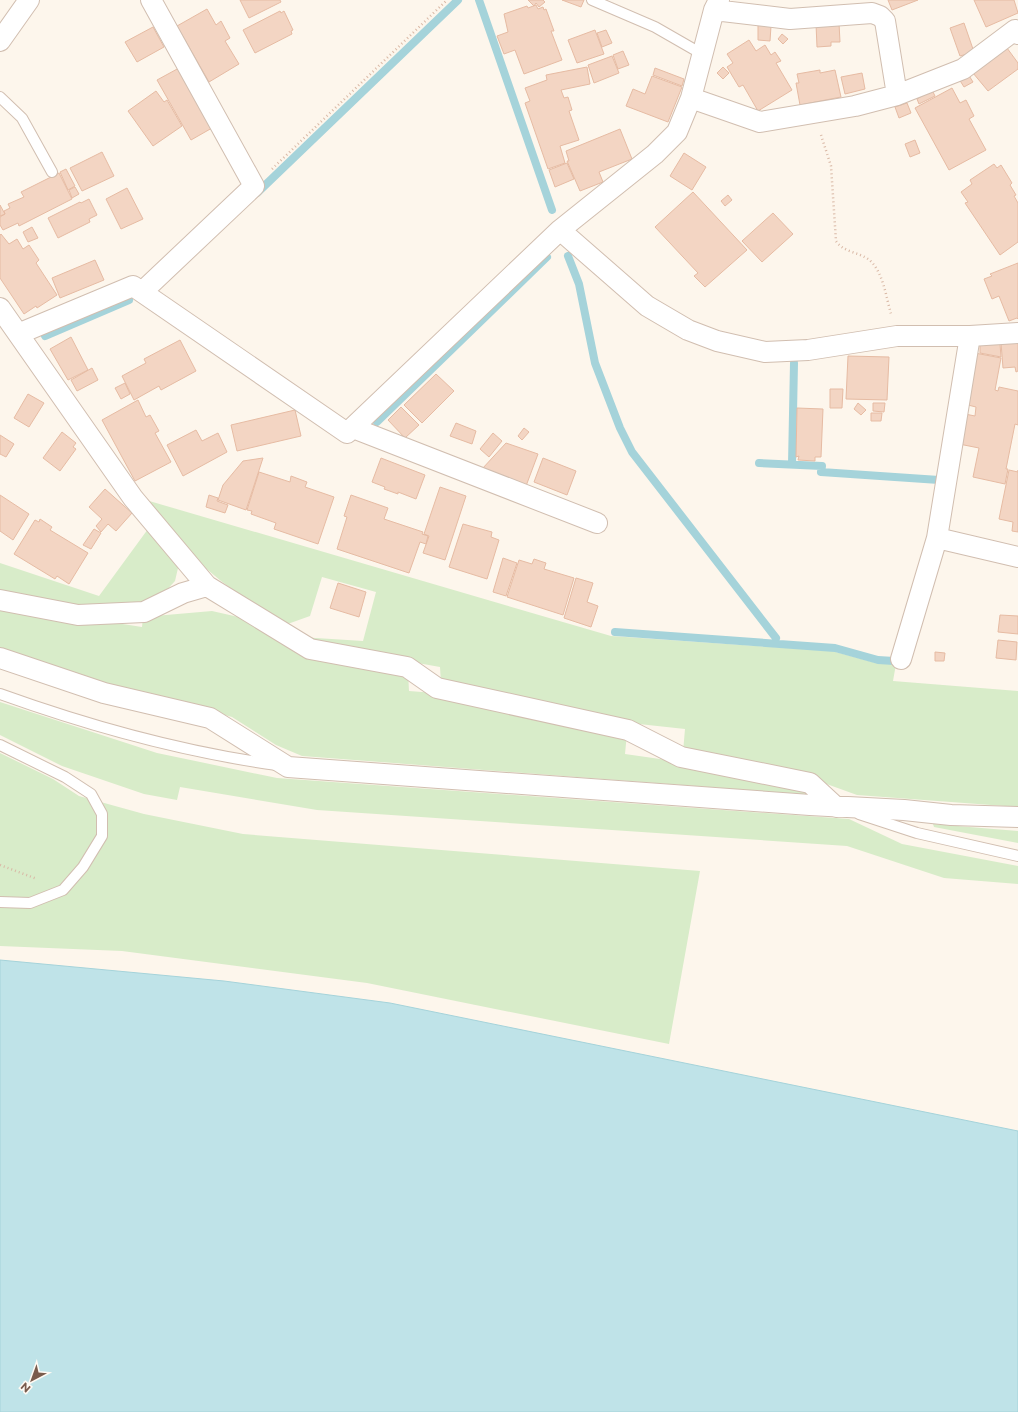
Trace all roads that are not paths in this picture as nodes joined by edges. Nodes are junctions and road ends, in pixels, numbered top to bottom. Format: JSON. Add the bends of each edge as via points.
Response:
{"nodes":[{"id":1,"x":29,"y":0,"type":"edge"},
{"id":2,"x":151,"y":0,"type":"edge"},
{"id":3,"x":592,"y":0,"type":"edge"},
{"id":4,"x":716,"y":5,"type":"edge"},
{"id":5,"x":1018,"y":34,"type":"edge"},
{"id":6,"x":0,"y":41,"type":"edge"},
{"id":7,"x":702,"y":54,"type":"junction"},
{"id":8,"x":897,"y":95,"type":"junction"},
{"id":9,"x":0,"y":97,"type":"edge"},
{"id":10,"x":691,"y":98,"type":"junction"},
{"id":11,"x":52,"y":172,"type":"dead end"},
{"id":12,"x":560,"y":230,"type":"junction"},
{"id":13,"x":142,"y":292,"type":"junction"},
{"id":14,"x":0,"y":309,"type":"edge"},
{"id":15,"x":1018,"y":333,"type":"edge"},
{"id":16,"x":18,"y":334,"type":"junction"},
{"id":17,"x":970,"y":336,"type":"junction"},
{"id":18,"x":353,"y":428,"type":"junction"},
{"id":19,"x":596,"y":523,"type":"dead end"},
{"id":20,"x":937,"y":538,"type":"junction"},
{"id":21,"x":1018,"y":558,"type":"edge"},
{"id":22,"x":206,"y":586,"type":"junction"},
{"id":23,"x":0,"y":600,"type":"edge"},
{"id":24,"x":0,"y":658,"type":"edge"},
{"id":25,"x":900,"y":659,"type":"dead end"},
{"id":26,"x":0,"y":694,"type":"edge"},
{"id":27,"x":0,"y":745,"type":"edge"},
{"id":28,"x":288,"y":767,"type":"junction"},
{"id":29,"x":836,"y":807,"type":"junction"},
{"id":30,"x":1018,"y":817,"type":"edge"},
{"id":31,"x":1018,"y":856,"type":"edge"},
{"id":32,"x":0,"y":902,"type":"edge"}],
"edges":[{"from":1,"to":6,"type":"street"},
{"from":2,"to":13,"type":"street","via":[[254,186]]},
{"from":3,"to":7,"type":"lane","via":[[655,27]]},
{"from":4,"to":7,"type":"street"},
{"from":4,"to":8,"type":"street","via":[[790,19],[872,13],[880,16],[885,21]]},
{"from":5,"to":8,"type":"street","via":[[1015,30],[963,69]]},
{"from":7,"to":10,"type":"street"},
{"from":8,"to":10,"type":"street","via":[[855,106],[760,122]]},
{"from":9,"to":11,"type":"lane","via":[[22,118]]},
{"from":10,"to":12,"type":"street","via":[[677,132],[655,154]]},
{"from":12,"to":17,"type":"street","via":[[647,306],[688,330],[717,342],[765,352],[808,350],[897,336]]},
{"from":12,"to":18,"type":"street"},
{"from":13,"to":16,"type":"street","via":[[133,286]]},
{"from":13,"to":18,"type":"street","via":[[347,433]]},
{"from":14,"to":16,"type":"street"},
{"from":15,"to":17,"type":"street"},
{"from":16,"to":22,"type":"street","via":[[132,498]]},
{"from":17,"to":20,"type":"street"},
{"from":18,"to":19,"type":"street"},
{"from":20,"to":21,"type":"street"},
{"from":20,"to":25,"type":"street"},
{"from":22,"to":23,"type":"street","via":[[183,592],[144,612],[78,615]]},
{"from":22,"to":29,"type":"street","via":[[310,649],[407,667],[437,688],[628,730],[681,757],[810,783]]},
{"from":24,"to":28,"type":"street","via":[[104,693],[210,718]]},
{"from":26,"to":28,"type":"lane","via":[[162,744]]},
{"from":27,"to":32,"type":"lane","via":[[66,777],[91,794],[102,814],[102,836],[83,867],[62,890],[30,903]]},
{"from":28,"to":29,"type":"street"},
{"from":29,"to":30,"type":"street"},
{"from":29,"to":31,"type":"lane","via":[[917,833]]}]}
